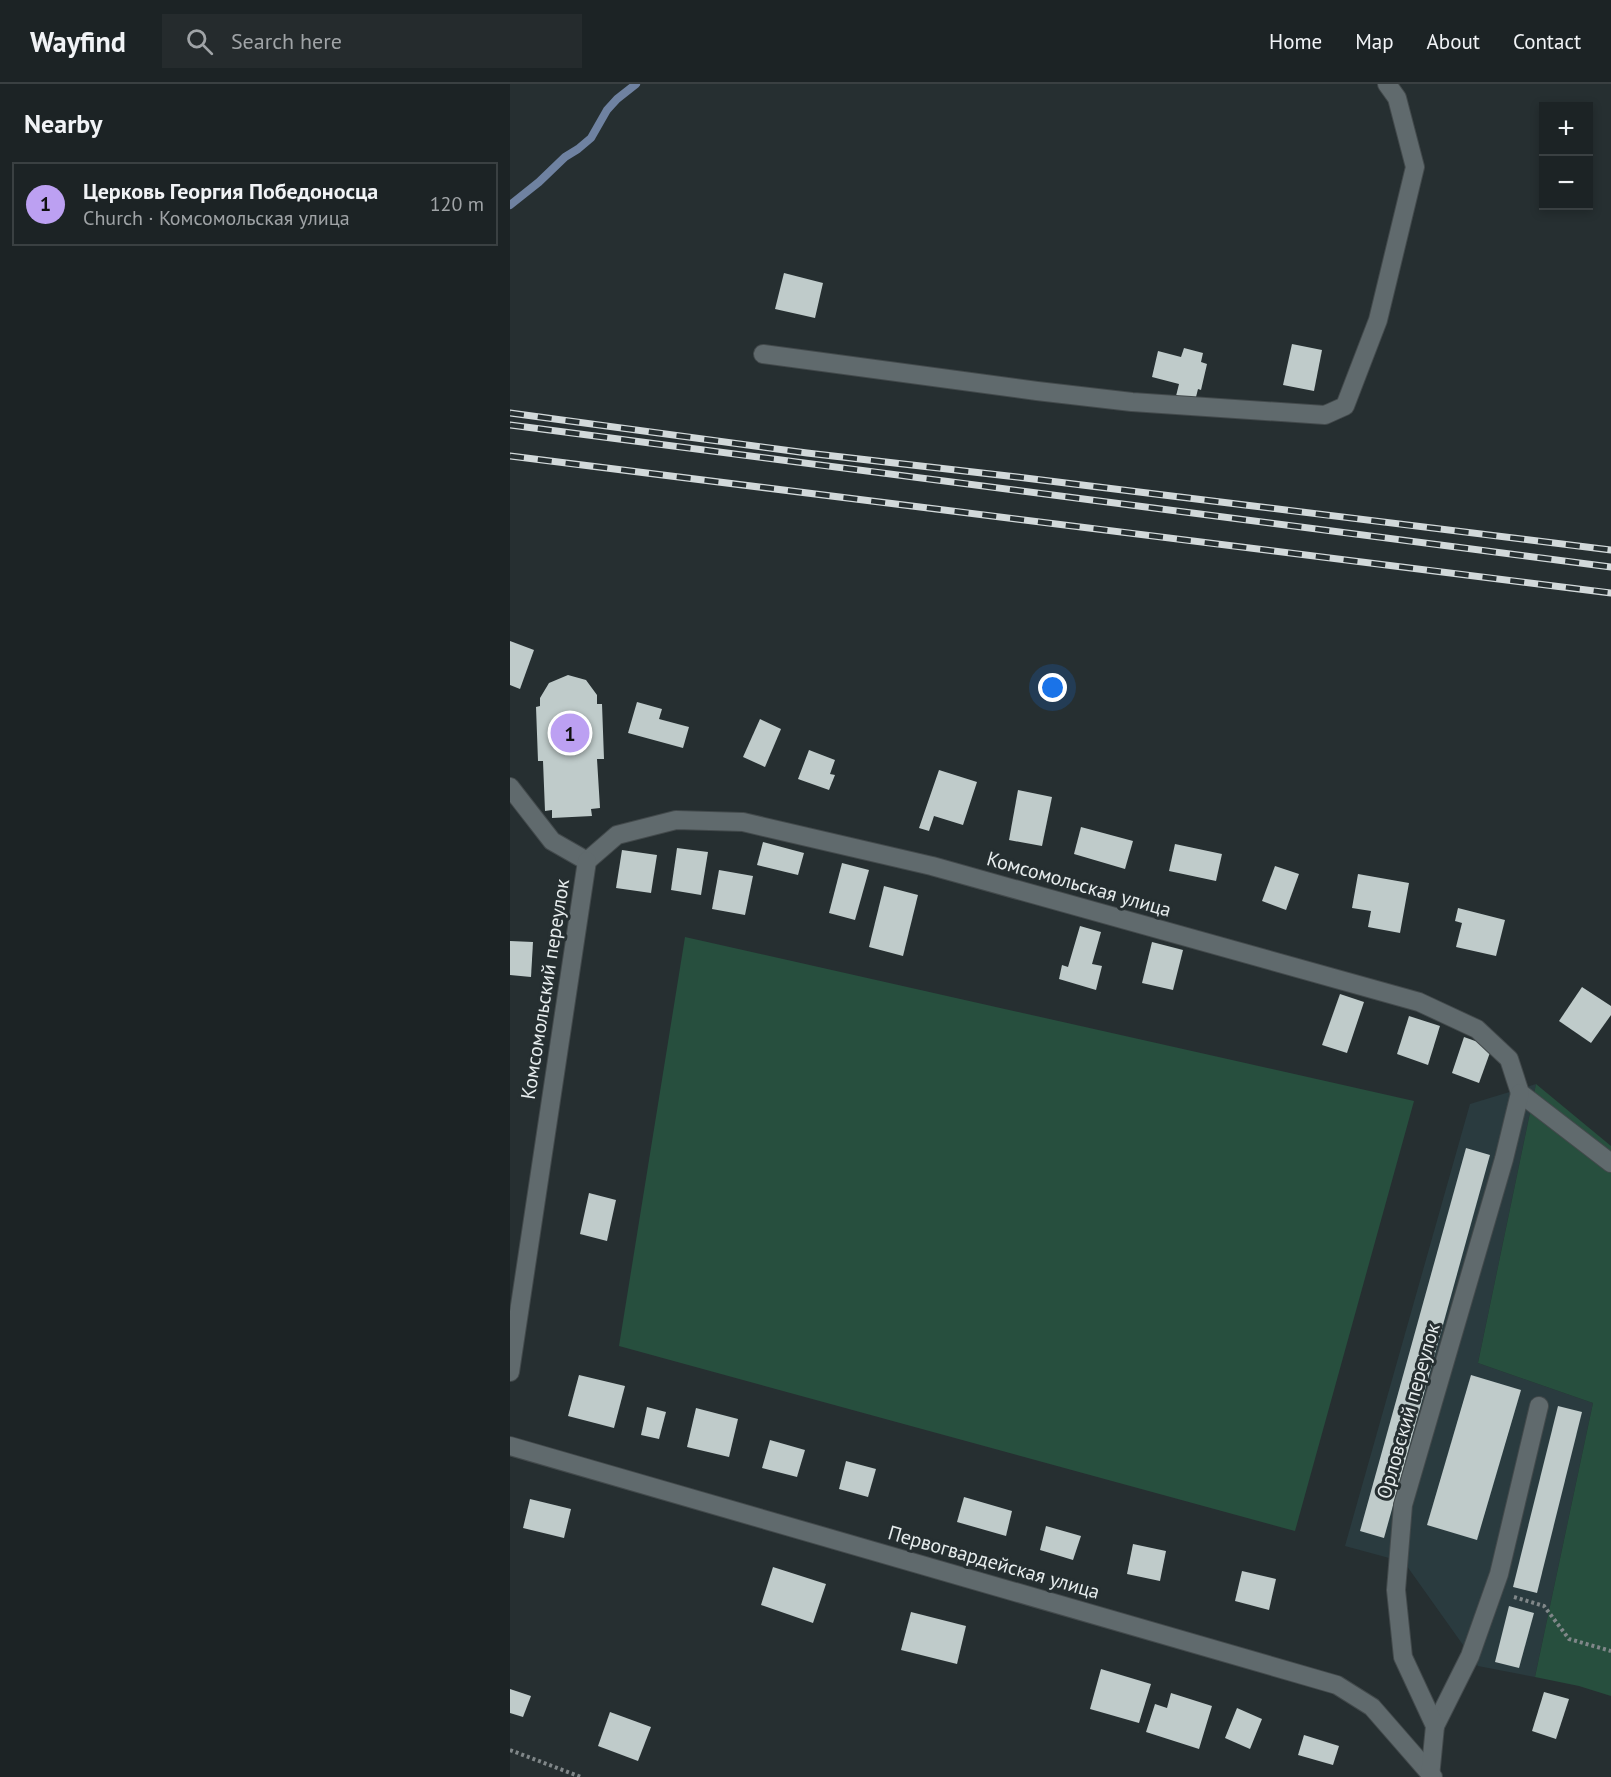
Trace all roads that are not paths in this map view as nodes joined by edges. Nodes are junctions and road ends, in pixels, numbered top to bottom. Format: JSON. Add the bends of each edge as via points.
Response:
{"nodes":[{"id":1,"x":1387,"y":84,"type":"edge"},
{"id":2,"x":763,"y":354,"type":"dead end"},
{"id":3,"x":510,"y":787,"type":"edge"},
{"id":4,"x":587,"y":861,"type":"junction"},
{"id":5,"x":1520,"y":1093,"type":"junction"},
{"id":6,"x":1611,"y":1163,"type":"edge"},
{"id":7,"x":510,"y":1372,"type":"edge"},
{"id":8,"x":1539,"y":1406,"type":"dead end"},
{"id":9,"x":510,"y":1446,"type":"edge"},
{"id":10,"x":1435,"y":1726,"type":"junction"},
{"id":11,"x":1431,"y":1776,"type":"edge"}],
"edges":[{"from":1,"to":2,"type":"street","via":[[1397,98],[1415,167],[1378,320],[1345,406],[1325,415],[1132,402]]},
{"from":3,"to":4,"type":"street","via":[[552,841]]},
{"from":4,"to":5,"type":"street","name":"Комсомольская улица","via":[[617,835],[676,820],[743,822],[932,867],[1419,1002],[1477,1029],[1509,1059]]},
{"from":4,"to":7,"type":"street","name":"Комсомольский переулок"},
{"from":5,"to":6,"type":"street"},
{"from":5,"to":10,"type":"street","name":"Орловский переулок","via":[[1403,1505],[1396,1590],[1403,1657]]},
{"from":8,"to":10,"type":"street","via":[[1494,1591],[1470,1656]]},
{"from":9,"to":11,"type":"street","name":"Первогвардейская улица","via":[[1336,1685],[1372,1707]]},
{"from":10,"to":11,"type":"street"}]}
